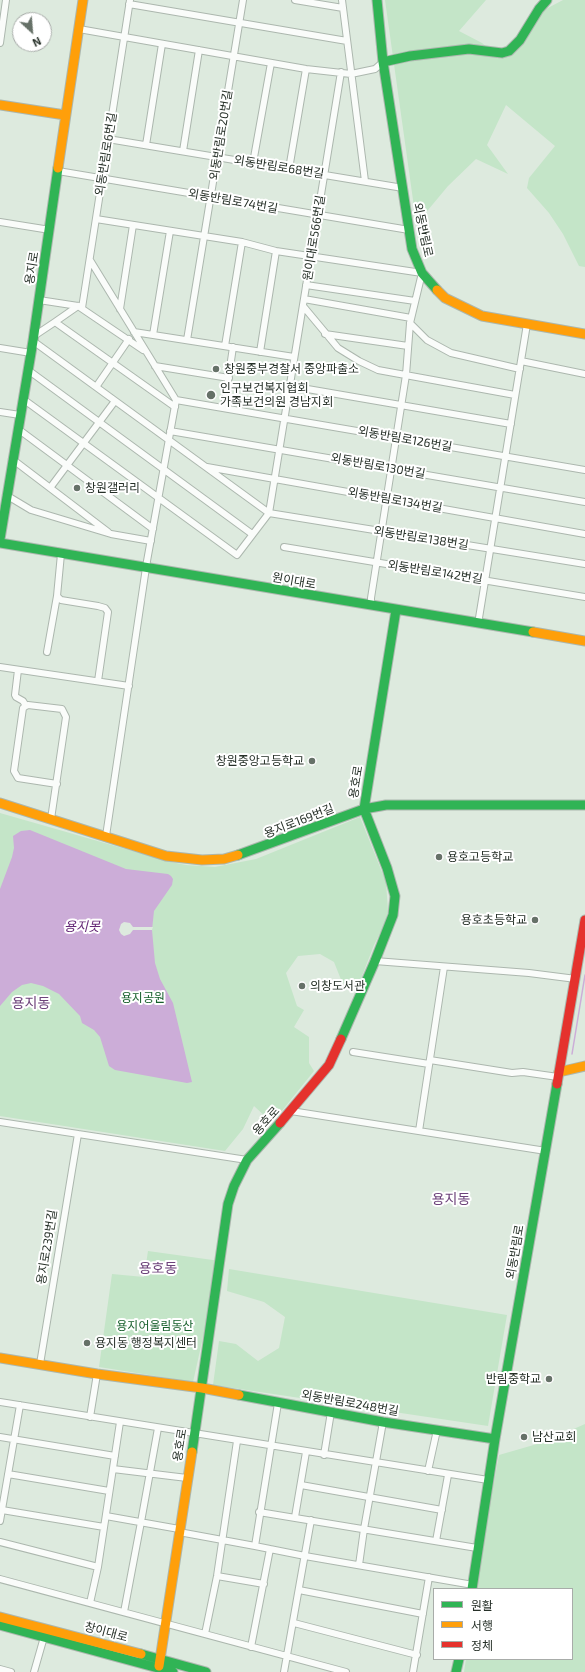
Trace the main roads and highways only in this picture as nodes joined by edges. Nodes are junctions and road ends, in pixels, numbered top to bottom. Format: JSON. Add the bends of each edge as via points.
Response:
{"nodes":[{"id":1,"x":83,"y":0,"type":"edge"},
{"id":2,"x":377,"y":0,"type":"edge"},
{"id":3,"x":547,"y":0,"type":"edge"},
{"id":4,"x":383,"y":62,"type":"junction"},
{"id":5,"x":0,"y":105,"type":"edge"},
{"id":6,"x":65,"y":115,"type":"junction"},
{"id":7,"x":585,"y":334,"type":"edge"},
{"id":8,"x":0,"y":539,"type":"edge"},
{"id":9,"x":0,"y":543,"type":"edge"},
{"id":10,"x":396,"y":610,"type":"junction"},
{"id":11,"x":585,"y":641,"type":"edge"},
{"id":12,"x":0,"y":803,"type":"edge"},
{"id":13,"x":585,"y":805,"type":"edge"},
{"id":14,"x":364,"y":809,"type":"junction"},
{"id":15,"x":585,"y":920,"type":"edge"},
{"id":16,"x":585,"y":1066,"type":"edge"},
{"id":17,"x":558,"y":1075,"type":"junction"},
{"id":18,"x":0,"y":1358,"type":"edge"},
{"id":19,"x":202,"y":1388,"type":"junction"},
{"id":20,"x":495,"y":1439,"type":"junction"},
{"id":21,"x":472,"y":1587,"type":"edge"},
{"id":22,"x":0,"y":1618,"type":"edge"},
{"id":23,"x":0,"y":1625,"type":"edge"},
{"id":24,"x":459,"y":1660,"type":"edge"},
{"id":25,"x":159,"y":1664,"type":"junction"},
{"id":26,"x":144,"y":1668,"type":"edge"},
{"id":27,"x":173,"y":1672,"type":"edge"},
{"id":28,"x":206,"y":1672,"type":"edge"},
{"id":29,"x":456,"y":1672,"type":"edge"}],
"edges":[{"from":1,"to":6,"type":"main road","name":"용지로"},
{"from":2,"to":4,"type":"main road","name":"외동반림로"},
{"from":3,"to":4,"type":"main road","via":[[520,40],[509,51],[502,53],[469,49]]},
{"from":4,"to":7,"type":"main road","name":"외동반림로","via":[[412,249],[422,273],[445,298],[482,316]]},
{"from":5,"to":6,"type":"main road"},
{"from":6,"to":8,"type":"main road","name":"용지로","via":[[50,230]]},
{"from":9,"to":10,"type":"main road","name":"원이대로"},
{"from":10,"to":11,"type":"main road","name":"원이대로"},
{"from":10,"to":14,"type":"main road","name":"용호로"},
{"from":12,"to":14,"type":"main road","name":"용지로169번길","via":[[166,856],[197,860],[224,859],[250,852]]},
{"from":13,"to":14,"type":"main road","name":"용지로169번길","via":[[414,804]]},
{"from":14,"to":19,"type":"main road","name":"용호로","via":[[395,896],[393,915],[329,1065],[246,1160],[234,1186],[228,1204]]},
{"from":15,"to":17,"type":"main road","name":"외동반림로"},
{"from":16,"to":17,"type":"main road"},
{"from":17,"to":20,"type":"main road","name":"외동반림로"},
{"from":18,"to":19,"type":"main road"},
{"from":19,"to":20,"type":"main road","name":"외동반림로248번길","via":[[383,1422]]},
{"from":19,"to":25,"type":"main road","name":"용호로"},
{"from":20,"to":21,"type":"main road","name":"외동반림로"},
{"from":22,"to":25,"type":"main road","name":"창이대로","via":[[77,1636]]},
{"from":23,"to":26,"type":"main road","name":"창이대로"},
{"from":24,"to":29,"type":"main road"},
{"from":25,"to":26,"type":"main road","name":"창이대로"},
{"from":25,"to":27,"type":"main road","name":"창이대로"},
{"from":25,"to":28,"type":"main road","name":"창이대로"}]}
